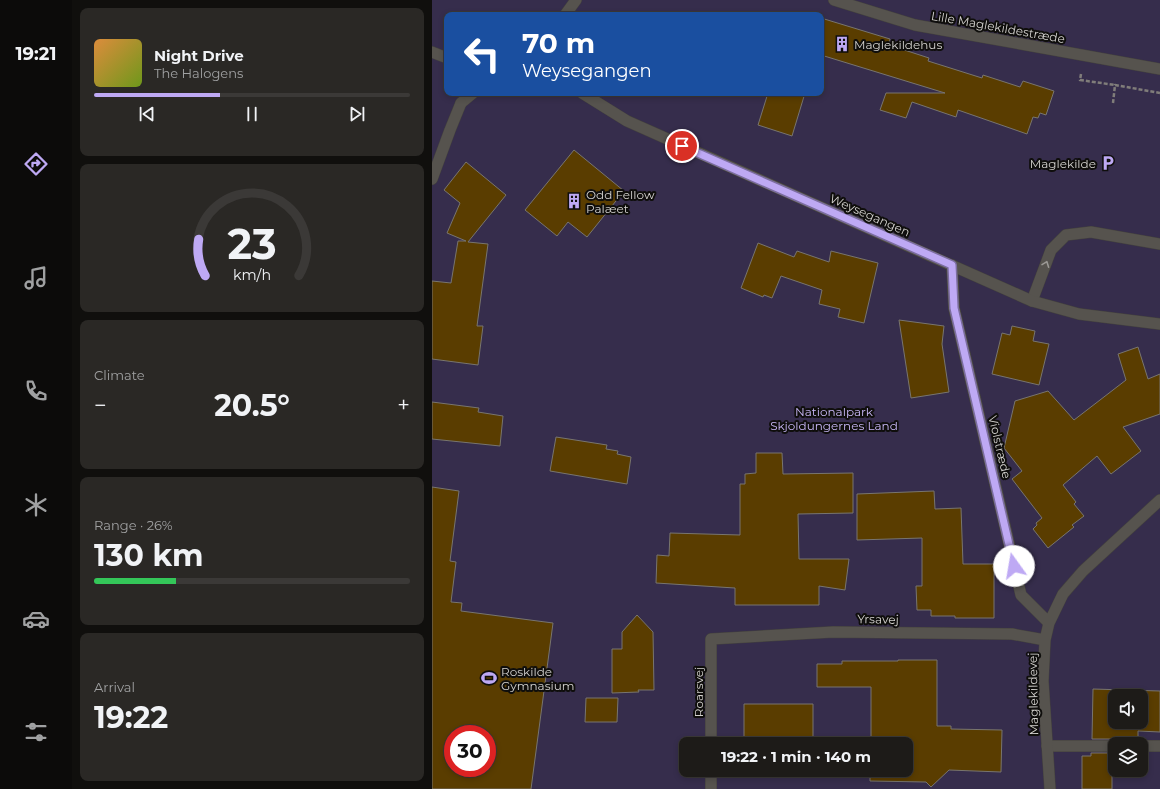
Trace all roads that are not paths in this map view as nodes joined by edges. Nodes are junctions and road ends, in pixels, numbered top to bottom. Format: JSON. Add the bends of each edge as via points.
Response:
{"nodes":[{"id":1,"x":576,"y":0,"type":"edge"},
{"id":2,"x":834,"y":0,"type":"edge"},
{"id":3,"x":567,"y":12,"type":"edge"},
{"id":4,"x":432,"y":52,"type":"edge"},
{"id":5,"x":444,"y":57,"type":"edge"},
{"id":6,"x":1160,"y":70,"type":"edge"},
{"id":7,"x":469,"y":96,"type":"edge"},
{"id":8,"x":587,"y":96,"type":"edge"},
{"id":9,"x":432,"y":180,"type":"edge"},
{"id":10,"x":1160,"y":244,"type":"edge"},
{"id":11,"x":952,"y":265,"type":"junction"},
{"id":12,"x":1032,"y":301,"type":"junction"},
{"id":13,"x":1160,"y":324,"type":"edge"},
{"id":14,"x":1160,"y":500,"type":"edge"},
{"id":15,"x":1049,"y":623,"type":"junction"},
{"id":16,"x":711,"y":639,"type":"joint"},
{"id":17,"x":1045,"y":640,"type":"junction"},
{"id":18,"x":711,"y":737,"type":"edge"},
{"id":19,"x":1047,"y":746,"type":"junction"},
{"id":20,"x":1108,"y":746,"type":"edge"},
{"id":21,"x":1148,"y":746,"type":"edge"},
{"id":22,"x":1160,"y":746,"type":"edge"},
{"id":23,"x":711,"y":777,"type":"edge"},
{"id":24,"x":711,"y":789,"type":"edge"},
{"id":25,"x":1050,"y":789,"type":"edge"}],
"edges":[{"from":1,"to":3,"type":"street"},
{"from":2,"to":6,"type":"street","name":"Lille Maglekildestræde","via":[[915,25]]},
{"from":4,"to":5,"type":"street"},
{"from":7,"to":9,"type":"street","via":[[461,103]]},
{"from":8,"to":11,"type":"street","name":"Weysegangen","via":[[627,121]]},
{"from":12,"to":10,"type":"street","one_way":true,"via":[[1051,250],[1066,235],[1091,232]]},
{"from":11,"to":12,"type":"street","name":"Weysegangen"},
{"from":11,"to":15,"type":"street","name":"Violstræde","via":[[954,308],[1021,595]]},
{"from":12,"to":13,"type":"street","name":"Weysegangen","via":[[1079,314]]},
{"from":14,"to":15,"type":"street","name":"Maglekildevej","via":[[1083,571],[1063,594]]},
{"from":15,"to":17,"type":"street","name":"Maglekildevej"},
{"from":16,"to":17,"type":"street","name":"Yrsavej","via":[[833,632],[1012,634]]},
{"from":16,"to":18,"type":"street","name":"Roarsvej"},
{"from":17,"to":19,"type":"street","name":"Maglekildevej","via":[[1043,681]]},
{"from":19,"to":20,"type":"street"},
{"from":19,"to":25,"type":"street","name":"Maglekildevej"},
{"from":21,"to":22,"type":"street"},
{"from":23,"to":24,"type":"street"}]}
